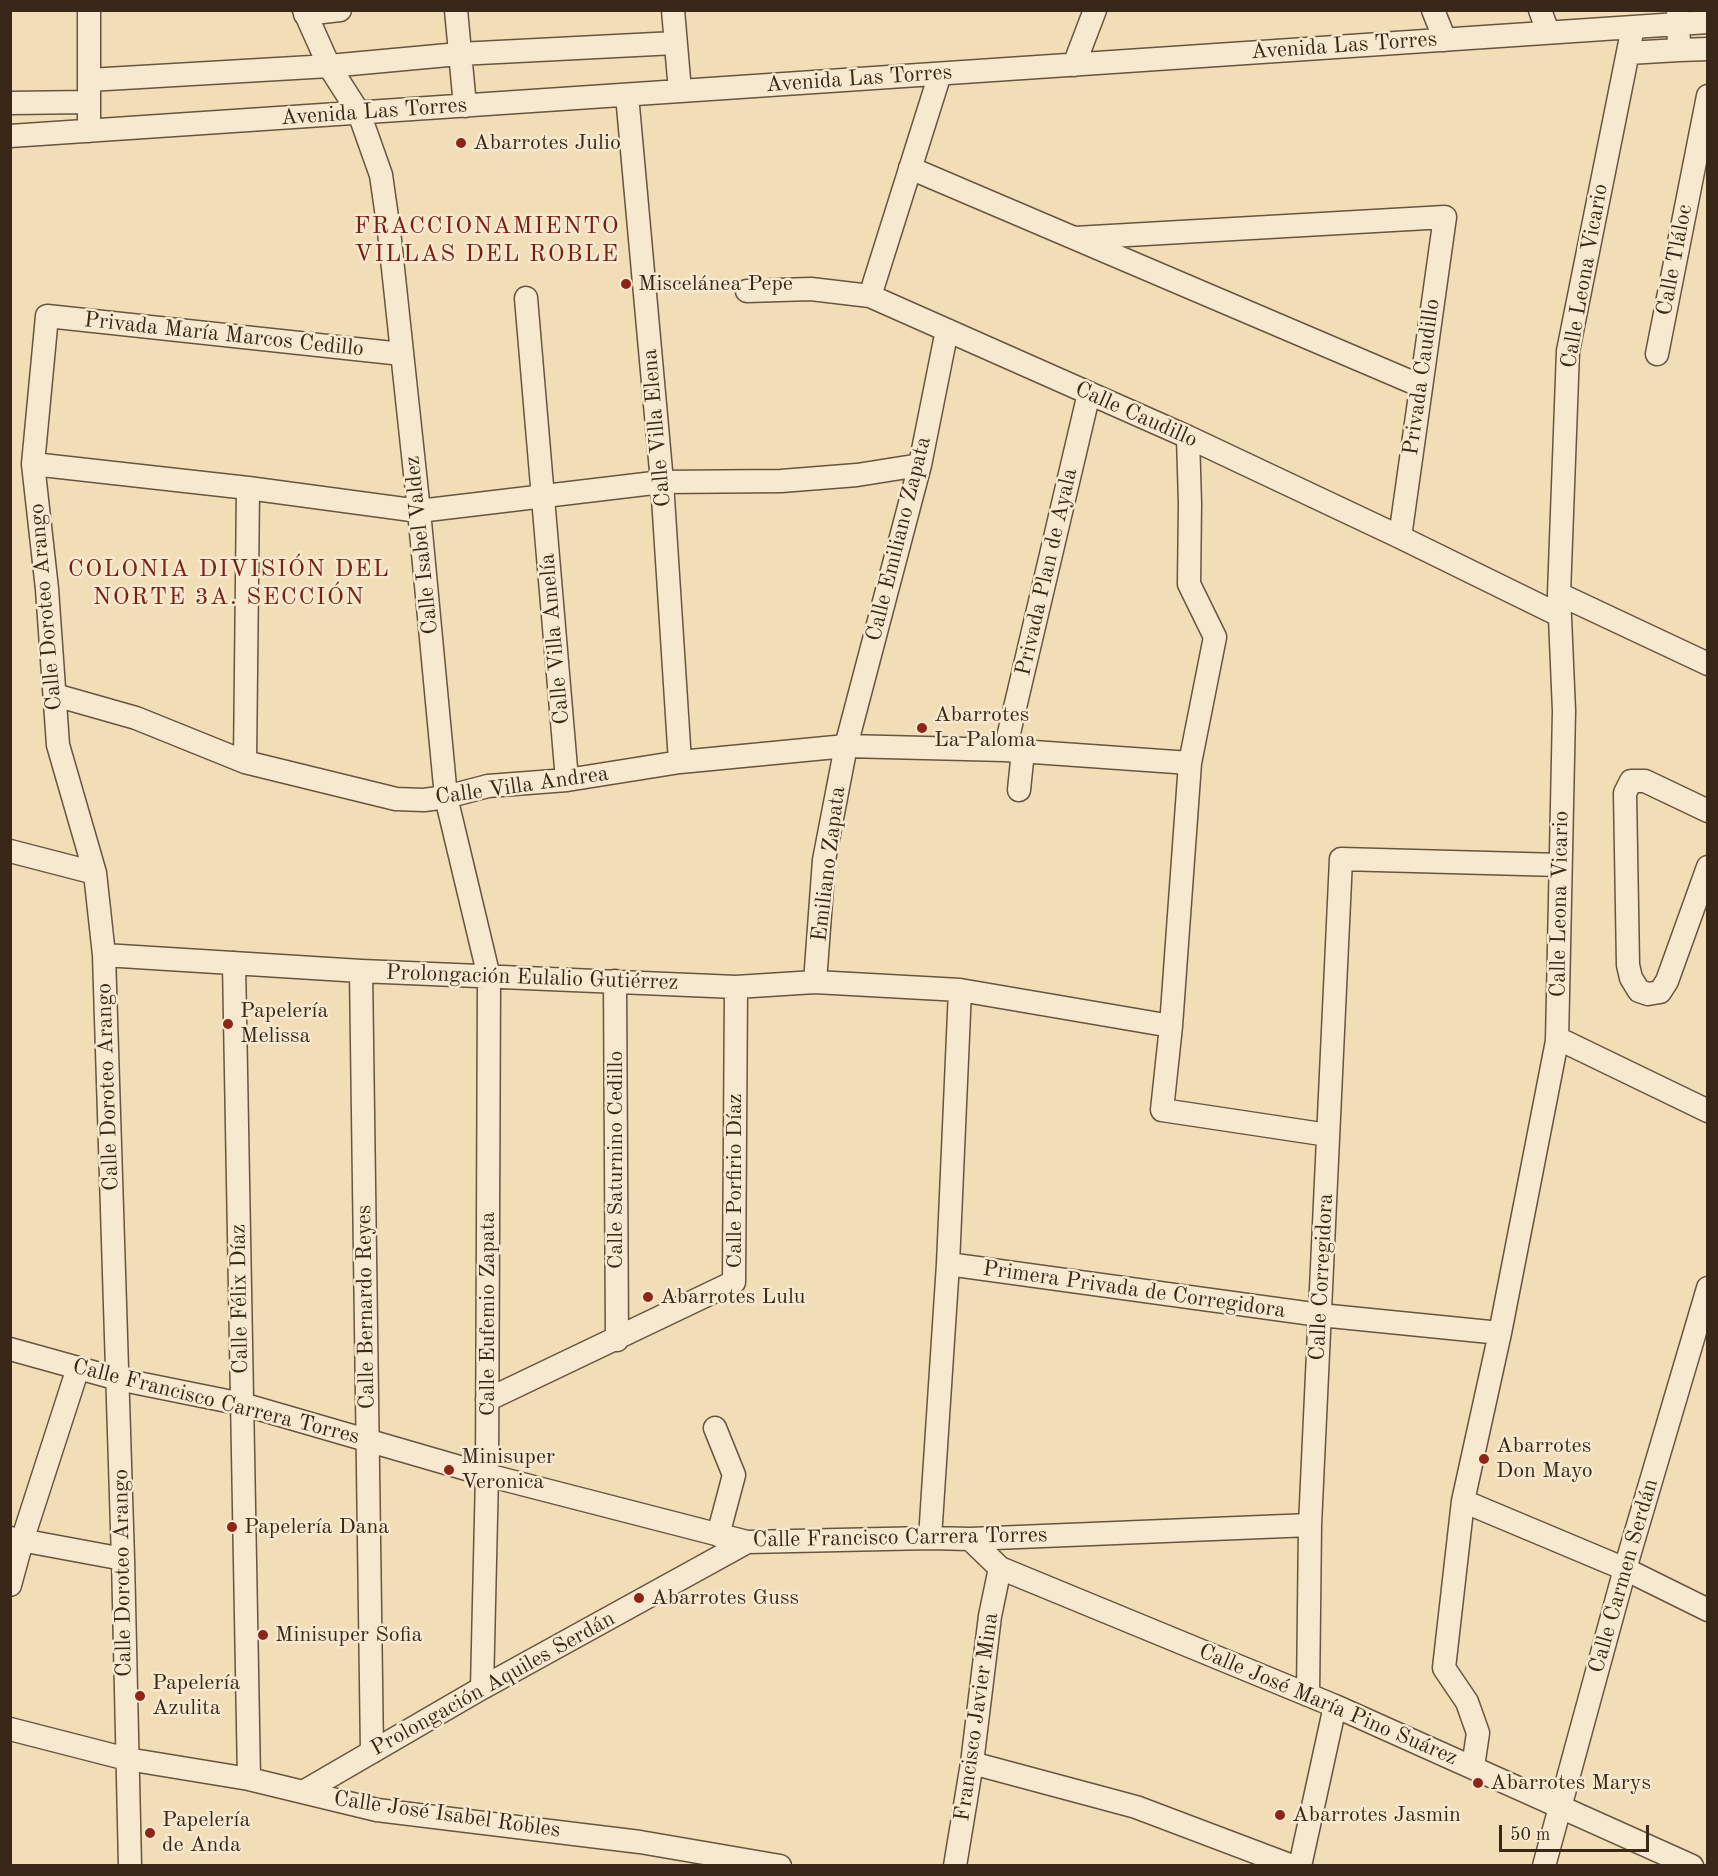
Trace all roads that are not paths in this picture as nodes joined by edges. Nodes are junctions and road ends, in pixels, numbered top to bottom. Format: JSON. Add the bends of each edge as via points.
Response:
{"nodes":[{"id":1,"x":89,"y":10,"type":"edge"},
{"id":2,"x":340,"y":10,"type":"edge"},
{"id":3,"x":456,"y":10,"type":"edge"},
{"id":4,"x":673,"y":10,"type":"edge"},
{"id":5,"x":1095,"y":10,"type":"edge"},
{"id":6,"x":1433,"y":10,"type":"edge"},
{"id":7,"x":1540,"y":10,"type":"edge"},
{"id":8,"x":304,"y":12,"type":"edge"},
{"id":9,"x":1678,"y":17,"type":"edge"},
{"id":10,"x":1707,"y":22,"type":"edge"},
{"id":11,"x":1634,"y":27,"type":"junction"},
{"id":12,"x":1548,"y":32,"type":"junction"},
{"id":13,"x":1445,"y":40,"type":"junction"},
{"id":14,"x":675,"y":43,"type":"junction"},
{"id":15,"x":1707,"y":49,"type":"edge"},
{"id":16,"x":1679,"y":50,"type":"junction"},
{"id":17,"x":1628,"y":53,"type":"junction"},
{"id":18,"x":459,"y":54,"type":"junction"},
{"id":19,"x":1074,"y":64,"type":"junction"},
{"id":20,"x":329,"y":66,"type":"junction"},
{"id":21,"x":940,"y":74,"type":"junction"},
{"id":22,"x":89,"y":91,"type":"junction"},
{"id":23,"x":680,"y":91,"type":"junction"},
{"id":24,"x":627,"y":94,"type":"junction"},
{"id":25,"x":1707,"y":96,"type":"edge"},
{"id":26,"x":10,"y":103,"type":"edge"},
{"id":27,"x":465,"y":106,"type":"junction"},
{"id":28,"x":359,"y":113,"type":"junction"},
{"id":29,"x":89,"y":131,"type":"junction"},
{"id":30,"x":10,"y":136,"type":"edge"},
{"id":31,"x":910,"y":168,"type":"junction"},
{"id":32,"x":1075,"y":238,"type":"junction"},
{"id":33,"x":747,"y":291,"type":"dead end"},
{"id":34,"x":870,"y":296,"type":"junction"},
{"id":35,"x":526,"y":298,"type":"dead end"},
{"id":36,"x":47,"y":316,"type":"joint"},
{"id":37,"x":947,"y":330,"type":"junction"},
{"id":38,"x":402,"y":354,"type":"junction"},
{"id":39,"x":1656,"y":354,"type":"dead end"},
{"id":40,"x":1421,"y":386,"type":"junction"},
{"id":41,"x":1089,"y":393,"type":"junction"},
{"id":42,"x":1188,"y":437,"type":"junction"},
{"id":43,"x":33,"y":464,"type":"junction"},
{"id":44,"x":920,"y":465,"type":"junction"},
{"id":45,"x":662,"y":482,"type":"junction"},
{"id":46,"x":248,"y":488,"type":"junction"},
{"id":47,"x":543,"y":497,"type":"junction"},
{"id":48,"x":419,"y":511,"type":"junction"},
{"id":49,"x":1400,"y":537,"type":"junction"},
{"id":50,"x":1559,"y":605,"type":"junction"},
{"id":51,"x":1707,"y":664,"type":"edge"},
{"id":52,"x":55,"y":695,"type":"junction"},
{"id":53,"x":846,"y":746,"type":"junction"},
{"id":54,"x":1014,"y":750,"type":"junction"},
{"id":55,"x":245,"y":762,"type":"junction"},
{"id":56,"x":681,"y":762,"type":"junction"},
{"id":57,"x":1190,"y":764,"type":"junction"},
{"id":58,"x":567,"y":780,"type":"junction"},
{"id":59,"x":1019,"y":790,"type":"dead end"},
{"id":60,"x":446,"y":797,"type":"junction"},
{"id":61,"x":1707,"y":811,"type":"edge"},
{"id":62,"x":10,"y":851,"type":"edge"},
{"id":63,"x":1560,"y":866,"type":"junction"},
{"id":64,"x":1707,"y":867,"type":"edge"},
{"id":65,"x":96,"y":873,"type":"junction"},
{"id":66,"x":104,"y":955,"type":"junction"},
{"id":67,"x":234,"y":963,"type":"junction"},
{"id":68,"x":361,"y":971,"type":"junction"},
{"id":69,"x":489,"y":977,"type":"junction"},
{"id":70,"x":615,"y":981,"type":"junction"},
{"id":71,"x":815,"y":982,"type":"junction"},
{"id":72,"x":736,"y":987,"type":"junction"},
{"id":73,"x":960,"y":990,"type":"junction"},
{"id":74,"x":1171,"y":1026,"type":"junction"},
{"id":75,"x":1557,"y":1038,"type":"junction"},
{"id":76,"x":1707,"y":1111,"type":"edge"},
{"id":77,"x":1328,"y":1135,"type":"junction"},
{"id":78,"x":948,"y":1264,"type":"junction"},
{"id":79,"x":1707,"y":1288,"type":"edge"},
{"id":80,"x":1320,"y":1315,"type":"junction"},
{"id":81,"x":1500,"y":1333,"type":"junction"},
{"id":82,"x":617,"y":1340,"type":"junction"},
{"id":83,"x":10,"y":1349,"type":"edge"},
{"id":84,"x":78,"y":1368,"type":"junction"},
{"id":85,"x":118,"y":1379,"type":"junction"},
{"id":86,"x":487,"y":1400,"type":"junction"},
{"id":87,"x":242,"y":1404,"type":"junction"},
{"id":88,"x":715,"y":1428,"type":"dead end"},
{"id":89,"x":368,"y":1440,"type":"junction"},
{"id":90,"x":487,"y":1475,"type":"junction"},
{"id":91,"x":1463,"y":1501,"type":"junction"},
{"id":92,"x":1310,"y":1525,"type":"junction"},
{"id":93,"x":718,"y":1535,"type":"junction"},
{"id":94,"x":930,"y":1538,"type":"junction"},
{"id":95,"x":970,"y":1539,"type":"junction"},
{"id":96,"x":16,"y":1540,"type":"edge"},
{"id":97,"x":747,"y":1542,"type":"junction"},
{"id":98,"x":123,"y":1558,"type":"junction"},
{"id":99,"x":1000,"y":1568,"type":"junction"},
{"id":100,"x":1625,"y":1569,"type":"junction"},
{"id":101,"x":10,"y":1585,"type":"edge"},
{"id":102,"x":1707,"y":1610,"type":"edge"},
{"id":103,"x":482,"y":1688,"type":"junction"},
{"id":104,"x":1308,"y":1695,"type":"junction"},
{"id":105,"x":1335,"y":1706,"type":"junction"},
{"id":106,"x":10,"y":1729,"type":"edge"},
{"id":107,"x":372,"y":1752,"type":"junction"},
{"id":108,"x":127,"y":1760,"type":"junction"},
{"id":109,"x":972,"y":1763,"type":"junction"},
{"id":110,"x":1473,"y":1767,"type":"junction"},
{"id":111,"x":249,"y":1779,"type":"junction"},
{"id":112,"x":303,"y":1792,"type":"junction"},
{"id":113,"x":1559,"y":1806,"type":"junction"},
{"id":114,"x":130,"y":1866,"type":"edge"},
{"id":115,"x":780,"y":1866,"type":"edge"},
{"id":116,"x":955,"y":1866,"type":"edge"},
{"id":117,"x":1292,"y":1866,"type":"edge"},
{"id":118,"x":1300,"y":1866,"type":"edge"},
{"id":119,"x":1544,"y":1866,"type":"edge"},
{"id":120,"x":1692,"y":1866,"type":"edge"}],
"edges":[{"from":1,"to":22,"type":"street"},
{"from":2,"to":8,"type":"street"},
{"from":3,"to":18,"type":"street"},
{"from":4,"to":14,"type":"street"},
{"from":5,"to":19,"type":"street"},
{"from":6,"to":13,"type":"street"},
{"from":7,"to":12,"type":"street"},
{"from":8,"to":20,"type":"street","name":"Calle Isabel Valdez"},
{"from":9,"to":10,"type":"street","name":"Avenida Las Torres"},
{"from":9,"to":11,"type":"street","name":"Avenida Las Torres"},
{"from":9,"to":16,"type":"street"},
{"from":11,"to":12,"type":"street","name":"Avenida Las Torres"},
{"from":11,"to":17,"type":"street","name":"Calle Leona Vicario"},
{"from":12,"to":13,"type":"street","name":"Avenida Las Torres"},
{"from":13,"to":19,"type":"street","name":"Avenida Las Torres"},
{"from":14,"to":18,"type":"street"},
{"from":14,"to":23,"type":"street"},
{"from":15,"to":16,"type":"street"},
{"from":16,"to":17,"type":"street"},
{"from":17,"to":50,"type":"street","name":"Calle Leona Vicario","via":[[1568,351]]},
{"from":18,"to":20,"type":"street"},
{"from":18,"to":27,"type":"street"},
{"from":19,"to":21,"type":"street","name":"Avenida Las Torres"},
{"from":20,"to":22,"type":"street"},
{"from":20,"to":28,"type":"street","name":"Calle Isabel Valdez"},
{"from":21,"to":23,"type":"street","name":"Avenida Las Torres"},
{"from":21,"to":31,"type":"street"},
{"from":22,"to":26,"type":"street"},
{"from":22,"to":29,"type":"street"},
{"from":23,"to":24,"type":"street","name":"Avenida Las Torres"},
{"from":24,"to":27,"type":"street","name":"Avenida Las Torres"},
{"from":24,"to":45,"type":"street","name":"Calle Villa Elena"},
{"from":25,"to":39,"type":"street","name":"Calle Tláloc"},
{"from":27,"to":28,"type":"street","name":"Avenida Las Torres"},
{"from":28,"to":29,"type":"street","name":"Avenida Las Torres"},
{"from":28,"to":38,"type":"street","name":"Calle Isabel Valdez","via":[[381,174]]},
{"from":29,"to":30,"type":"street","name":"Avenida Las Torres"},
{"from":31,"to":32,"type":"street"},
{"from":31,"to":34,"type":"street"},
{"from":32,"to":40,"type":"street"},
{"from":32,"to":40,"type":"street","name":"Privada Caudillo","via":[[1445,217]]},
{"from":33,"to":34,"type":"street","name":"Calle Caudillo","via":[[812,289]]},
{"from":34,"to":37,"type":"street","name":"Calle Caudillo"},
{"from":35,"to":47,"type":"street","name":"Calle Villa Amelía"},
{"from":36,"to":38,"type":"street","name":"Privada María Marcos Cedillo"},
{"from":36,"to":43,"type":"street","name":"Calle Doroteo Arango"},
{"from":37,"to":41,"type":"street","name":"Calle Caudillo"},
{"from":37,"to":44,"type":"street","name":"Calle Emiliano Zapata"},
{"from":38,"to":48,"type":"street","name":"Calle Isabel Valdez"},
{"from":40,"to":49,"type":"street","name":"Privada Caudillo"},
{"from":41,"to":42,"type":"street","name":"Calle Caudillo"},
{"from":41,"to":54,"type":"street","name":"Privada Plan de Ayala"},
{"from":42,"to":49,"type":"street","name":"Calle Caudillo"},
{"from":42,"to":57,"type":"street","via":[[1189,584],[1215,637]]},
{"from":43,"to":46,"type":"street"},
{"from":43,"to":52,"type":"street","name":"Calle Doroteo Arango"},
{"from":44,"to":45,"type":"street","via":[[782,481]]},
{"from":44,"to":53,"type":"street","name":"Calle Emiliano Zapata"},
{"from":45,"to":47,"type":"street"},
{"from":45,"to":56,"type":"street","name":"Calle Villa Elena"},
{"from":46,"to":48,"type":"street"},
{"from":46,"to":55,"type":"street"},
{"from":47,"to":48,"type":"street"},
{"from":47,"to":58,"type":"street","name":"Calle Villa Amelía"},
{"from":48,"to":60,"type":"street","name":"Calle Isabel Valdez"},
{"from":49,"to":50,"type":"street","name":"Calle Caudillo"},
{"from":50,"to":51,"type":"street","name":"Calle Caudillo"},
{"from":50,"to":63,"type":"street","name":"Calle Leona Vicario","via":[[1564,711]]},
{"from":52,"to":55,"type":"street","name":"Calle Villa Andrea","via":[[136,717]]},
{"from":52,"to":65,"type":"street","name":"Calle Doroteo Arango","via":[[58,745]]},
{"from":53,"to":54,"type":"street","name":"Calle Villa Andrea"},
{"from":53,"to":56,"type":"street","name":"Calle Villa Andrea"},
{"from":53,"to":71,"type":"street","name":"Emiliano Zapata","via":[[824,860]]},
{"from":54,"to":57,"type":"street","name":"Calle Villa Andrea"},
{"from":54,"to":59,"type":"street","name":"Privada Plan de Ayala"},
{"from":55,"to":60,"type":"street","name":"Calle Villa Andrea","via":[[396,799]]},
{"from":56,"to":58,"type":"street","name":"Calle Villa Andrea"},
{"from":57,"to":74,"type":"street"},
{"from":58,"to":60,"type":"street","name":"Calle Villa Andrea","via":[[488,786]]},
{"from":60,"to":69,"type":"street","name":"Calle Isabel Valdez"},
{"from":61,"to":64,"type":"street","via":[[1645,781],[1631,781],[1625,793],[1628,964],[1630,978],[1639,991],[1660,992],[1667,981]]},
{"from":62,"to":65,"type":"street"},
{"from":63,"to":75,"type":"street","name":"Calle Leona Vicario"},
{"from":63,"to":77,"type":"street","name":"Calle Corregidora","via":[[1341,859]]},
{"from":65,"to":66,"type":"street","name":"Calle Doroteo Arango"},
{"from":66,"to":67,"type":"street","name":"Prolongación Eulalio Gutiérrez"},
{"from":66,"to":85,"type":"street","name":"Calle Doroteo Arango"},
{"from":67,"to":68,"type":"street","name":"Prolongación Eulalio Gutiérrez"},
{"from":67,"to":87,"type":"street","name":"Calle Félix Díaz"},
{"from":68,"to":69,"type":"street","name":"Prolongación Eulalio Gutiérrez"},
{"from":68,"to":89,"type":"street","name":"Calle Bernardo Reyes"},
{"from":69,"to":70,"type":"street","name":"Prolongación Eulalio Gutiérrez"},
{"from":69,"to":86,"type":"street","name":"Calle Eufemio Zapata"},
{"from":70,"to":72,"type":"street","name":"Prolongación Eulalio Gutiérrez"},
{"from":70,"to":82,"type":"street","name":"Calle Saturnino Cedillo"},
{"from":71,"to":72,"type":"street","name":"Prolongación Eulalio Gutiérrez"},
{"from":71,"to":73,"type":"street","name":"Prolongación Eulalio Gutiérrez"},
{"from":72,"to":82,"type":"street","name":"Calle Porfirio Díaz","via":[[734,1282]]},
{"from":73,"to":74,"type":"street","name":"Prolongación Eulalio Gutiérrez"},
{"from":73,"to":78,"type":"street"},
{"from":74,"to":77,"type":"street","via":[[1162,1110]]},
{"from":75,"to":76,"type":"street"},
{"from":75,"to":81,"type":"street","name":"Calle Leona Vicario"},
{"from":77,"to":80,"type":"street","name":"Calle Corregidora"},
{"from":78,"to":80,"type":"street","name":"Primera Privada de Corregidora"},
{"from":78,"to":94,"type":"street"},
{"from":79,"to":100,"type":"street","name":"Calle Carmen Serdán"},
{"from":80,"to":81,"type":"street","name":"Primera Privada de Corregidora"},
{"from":80,"to":92,"type":"street","name":"Calle Corregidora"},
{"from":81,"to":91,"type":"street","name":"Calle Leona Vicario"},
{"from":82,"to":86,"type":"street","name":"Calle Porfirio Díaz"},
{"from":83,"to":84,"type":"street","name":"Calle Francisco Carrera Torres"},
{"from":84,"to":85,"type":"street","name":"Calle Francisco Carrera Torres"},
{"from":84,"to":96,"type":"street"},
{"from":85,"to":87,"type":"street","name":"Calle Francisco Carrera Torres"},
{"from":85,"to":98,"type":"street","name":"Calle Doroteo Arango"},
{"from":86,"to":90,"type":"street","name":"Calle Eufemio Zapata"},
{"from":87,"to":89,"type":"street","name":"Calle Francisco Carrera Torres"},
{"from":87,"to":111,"type":"street","name":"Calle Félix Díaz"},
{"from":88,"to":93,"type":"street","via":[[734,1475]]},
{"from":89,"to":90,"type":"street","name":"Calle Francisco Carrera Torres"},
{"from":89,"to":107,"type":"street","name":"Calle Bernardo Reyes"},
{"from":90,"to":93,"type":"street","name":"Calle Francisco Carrera Torres"},
{"from":90,"to":103,"type":"street","name":"Calle Eufemio Zapata"},
{"from":91,"to":100,"type":"street"},
{"from":91,"to":110,"type":"street","name":"Calle Leona Vicario","via":[[1444,1668],[1467,1702],[1478,1733]]},
{"from":92,"to":95,"type":"street","name":"Calle Francisco Carrera Torres"},
{"from":92,"to":104,"type":"street","name":"Calle Corregidora"},
{"from":93,"to":97,"type":"street","name":"Calle Francisco Carrera Torres"},
{"from":94,"to":95,"type":"street","name":"Calle Francisco Carrera Torres"},
{"from":94,"to":97,"type":"street","name":"Calle Francisco Carrera Torres"},
{"from":95,"to":99,"type":"street","name":"Calle José María Pino Suárez"},
{"from":96,"to":98,"type":"street"},
{"from":96,"to":101,"type":"street"},
{"from":97,"to":103,"type":"street","name":"Prolongación Aquiles Serdán"},
{"from":98,"to":108,"type":"street","name":"Calle Doroteo Arango"},
{"from":99,"to":104,"type":"street","name":"Calle José María Pino Suárez"},
{"from":99,"to":109,"type":"street","name":"Francisco Javier Mina","via":[[990,1616]]},
{"from":100,"to":102,"type":"street"},
{"from":100,"to":113,"type":"street","name":"Calle Carmen Serdán"},
{"from":103,"to":107,"type":"street","name":"Prolongación Aquiles Serdán"},
{"from":104,"to":105,"type":"street","name":"Calle José María Pino Suárez"},
{"from":105,"to":110,"type":"street","name":"Calle José María Pino Suárez"},
{"from":105,"to":118,"type":"street"},
{"from":106,"to":108,"type":"street","name":"Calle José Isabel Robles"},
{"from":107,"to":112,"type":"street","name":"Prolongación Aquiles Serdán"},
{"from":108,"to":111,"type":"street","name":"Calle José Isabel Robles"},
{"from":108,"to":114,"type":"street","name":"Calle Doroteo Arango"},
{"from":109,"to":116,"type":"street","name":"Francisco Javier Mina"},
{"from":109,"to":117,"type":"street","via":[[1137,1807]]},
{"from":110,"to":113,"type":"street","name":"Calle José María Pino Suárez"},
{"from":111,"to":112,"type":"street","name":"Calle José Isabel Robles"},
{"from":112,"to":115,"type":"street","name":"Calle José Isabel Robles","via":[[377,1810],[639,1842]]},
{"from":113,"to":119,"type":"street","name":"Calle Carmen Serdán"},
{"from":113,"to":120,"type":"street","name":"Calle José María Pino Suárez"}]}
